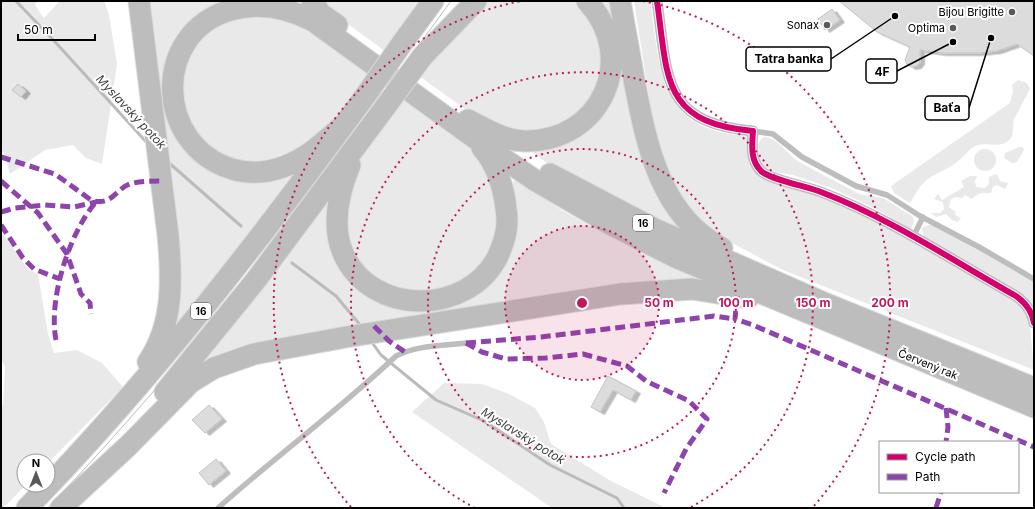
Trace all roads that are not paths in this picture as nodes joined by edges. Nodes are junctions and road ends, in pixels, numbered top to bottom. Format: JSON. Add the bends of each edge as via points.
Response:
{"nodes":[{"id":1,"x":139,"y":1,"type":"edge"},
{"id":2,"x":286,"y":1,"type":"edge"},
{"id":3,"x":304,"y":1,"type":"edge"},
{"id":4,"x":427,"y":1,"type":"edge"},
{"id":5,"x":433,"y":1,"type":"edge"},
{"id":6,"x":463,"y":1,"type":"edge"},
{"id":7,"x":476,"y":1,"type":"edge"},
{"id":8,"x":587,"y":1,"type":"edge"},
{"id":9,"x":620,"y":1,"type":"edge"},
{"id":10,"x":657,"y":1,"type":"edge"},
{"id":11,"x":316,"y":12,"type":"edge"},
{"id":12,"x":403,"y":42,"type":"junction"},
{"id":13,"x":422,"y":57,"type":"junction"},
{"id":14,"x":465,"y":125,"type":"junction"},
{"id":15,"x":342,"y":126,"type":"junction"},
{"id":16,"x":753,"y":131,"type":"junction"},
{"id":17,"x":361,"y":140,"type":"junction"},
{"id":18,"x":923,"y":217,"type":"junction"},
{"id":19,"x":913,"y":237,"type":"junction"},
{"id":20,"x":1034,"y":279,"type":"edge"},
{"id":21,"x":826,"y":313,"type":"junction"},
{"id":22,"x":1034,"y":323,"type":"edge"},
{"id":23,"x":466,"y":343,"type":"dead end"},
{"id":24,"x":1034,"y":388,"type":"edge"},
{"id":25,"x":1034,"y":407,"type":"edge"},
{"id":26,"x":56,"y":477,"type":"edge"},
{"id":27,"x":56,"y":478,"type":"edge"},
{"id":28,"x":42,"y":493,"type":"edge"},
{"id":29,"x":66,"y":503,"type":"edge"},
{"id":30,"x":28,"y":508,"type":"edge"},
{"id":31,"x":218,"y":508,"type":"edge"}],
"edges":[{"from":1,"to":26,"type":"highway","via":[[171,272],[170,301],[161,339],[152,356]]},
{"from":2,"to":11,"type":"highway","number":"16"},
{"from":3,"to":11,"type":"highway","number":"16"},
{"from":4,"to":12,"type":"highway"},
{"from":5,"to":12,"type":"highway","number":"16"},
{"from":6,"to":13,"type":"highway","number":"16"},
{"from":7,"to":13,"type":"highway"},
{"from":8,"to":14,"type":"highway","via":[[600,16],[606,29],[612,59],[604,94],[587,117],[557,136],[525,141]]},
{"from":9,"to":21,"type":"highway","via":[[645,134],[654,167],[671,199],[686,220],[708,240],[779,276]]},
{"from":10,"to":16,"type":"street","via":[[667,69],[680,100],[692,114],[705,122]]},
{"from":11,"to":14,"type":"highway","number":"16"},
{"from":11,"to":15,"type":"highway","via":[[263,6],[237,8],[211,19],[192,36],[179,57],[172,82],[175,111],[184,133],[201,152],[225,167],[248,172],[273,170],[296,162]]},
{"from":12,"to":15,"type":"highway","number":"16","bridge":true},
{"from":13,"to":17,"type":"highway","number":"16","bridge":true},
{"from":14,"to":17,"type":"highway","via":[[485,151],[497,176],[506,203],[506,236],[494,262],[478,281],[458,293],[436,301],[401,300],[376,289],[357,274],[344,253],[338,228],[340,195]]},
{"from":14,"to":21,"type":"highway","number":"16","via":[[605,204]]},
{"from":15,"to":27,"type":"highway","number":"16","via":[[237,267],[179,339]]},
{"from":16,"to":18,"type":"lane","via":[[772,134],[802,157],[856,186],[887,194]]},
{"from":16,"to":19,"type":"street","via":[[754,161],[766,174],[852,204]]},
{"from":17,"to":29,"type":"highway","number":"16","via":[[200,350]]},
{"from":18,"to":19,"type":"lane"},
{"from":18,"to":20,"type":"lane"},
{"from":19,"to":22,"type":"street","via":[[1023,300],[1030,310]]},
{"from":21,"to":24,"type":"highway","name":"Červený rak","number":"16"},
{"from":21,"to":25,"type":"highway","name":"Červený rak","number":"16"},
{"from":21,"to":29,"type":"highway","via":[[709,291],[677,289],[620,294],[346,336],[254,354],[201,375]]},
{"from":23,"to":31,"type":"lane","via":[[420,348],[396,356]]},
{"from":28,"to":30,"type":"highway","number":"16"}]}
